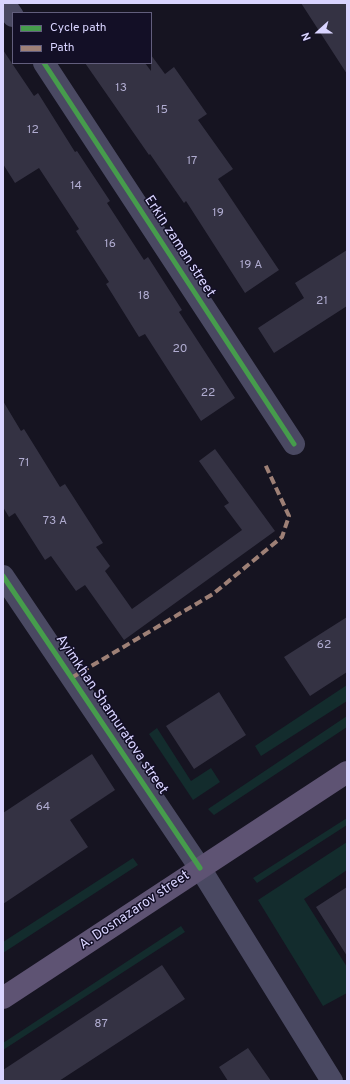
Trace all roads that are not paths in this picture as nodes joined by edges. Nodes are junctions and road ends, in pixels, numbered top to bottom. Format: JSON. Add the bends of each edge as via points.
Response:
{"nodes":[{"id":1,"x":4,"y":3,"type":"edge"},
{"id":2,"x":12,"y":15,"type":"edge"},
{"id":3,"x":45,"y":64,"type":"edge"},
{"id":4,"x":294,"y":444,"type":"dead end"},
{"id":5,"x":3,"y":576,"type":"edge"},
{"id":6,"x":347,"y":772,"type":"edge"},
{"id":7,"x":200,"y":868,"type":"junction"},
{"id":8,"x":3,"y":998,"type":"edge"},
{"id":9,"x":332,"y":1081,"type":"edge"}],
"edges":[{"from":1,"to":2,"type":"street"},
{"from":3,"to":4,"type":"street","name":"Erkin zaman street"},
{"from":5,"to":7,"type":"street","name":"Ayimkhan Shamuratova street"},
{"from":6,"to":7,"type":"main road","name":"A. Dosnazarov street"},
{"from":7,"to":8,"type":"main road","name":"A. Dosnazarov street"},
{"from":7,"to":9,"type":"street","name":"Ayimkhan Shamuratova street"}]}
